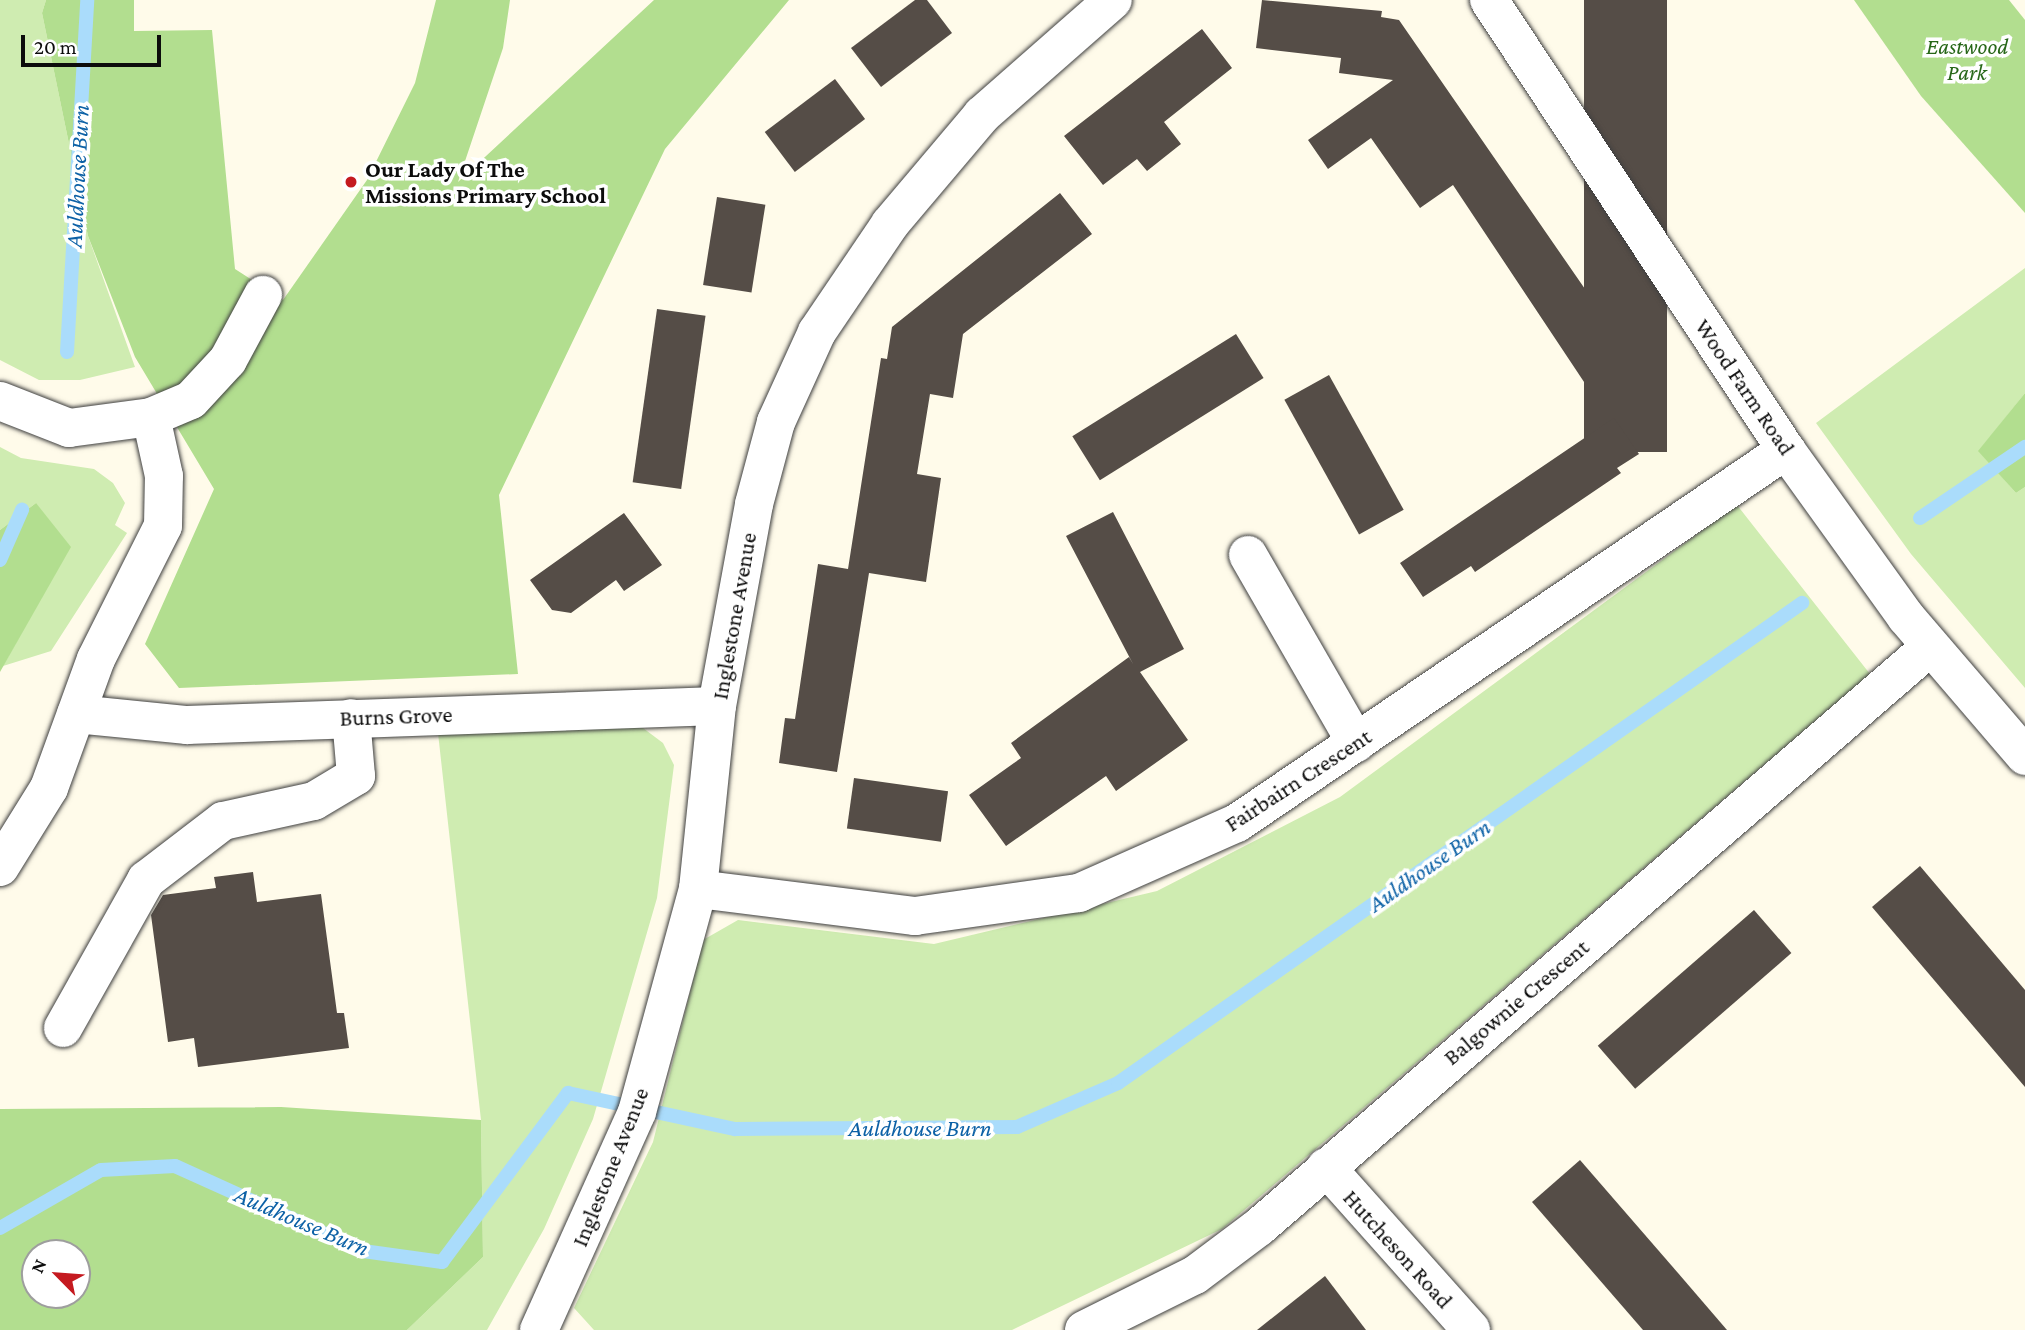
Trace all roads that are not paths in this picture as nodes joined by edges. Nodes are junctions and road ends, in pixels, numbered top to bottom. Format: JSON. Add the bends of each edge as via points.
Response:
{"nodes":[{"id":1,"x":1113,"y":0,"type":"edge"},
{"id":2,"x":1489,"y":0,"type":"edge"},
{"id":3,"x":263,"y":295,"type":"dead end"},
{"id":4,"x":0,"y":401,"type":"edge"},
{"id":5,"x":151,"y":417,"type":"junction"},
{"id":6,"x":1786,"y":450,"type":"junction"},
{"id":7,"x":1248,"y":555,"type":"dead end"},
{"id":8,"x":1930,"y":647,"type":"junction"},
{"id":9,"x":717,"y":706,"type":"junction"},
{"id":10,"x":76,"y":714,"type":"junction"},
{"id":11,"x":351,"y":718,"type":"junction"},
{"id":12,"x":1356,"y":743,"type":"junction"},
{"id":13,"x":2025,"y":756,"type":"edge"},
{"id":14,"x":0,"y":867,"type":"edge"},
{"id":15,"x":698,"y":889,"type":"junction"},
{"id":16,"x":63,"y":1028,"type":"dead end"},
{"id":17,"x":1326,"y":1167,"type":"junction"},
{"id":18,"x":539,"y":1330,"type":"edge"},
{"id":19,"x":1084,"y":1330,"type":"edge"},
{"id":20,"x":1471,"y":1330,"type":"edge"}],
"edges":[{"from":1,"to":9,"type":"street","name":"Inglestone Avenue","via":[[982,115],[890,224],[817,332],[776,422],[757,493]]},
{"from":2,"to":6,"type":"street","name":"Wood Farm Road"},
{"from":3,"to":5,"type":"street","via":[[228,360],[191,400]]},
{"from":4,"to":5,"type":"street","via":[[69,428]]},
{"from":5,"to":10,"type":"street","via":[[164,476],[163,526],[96,659]]},
{"from":6,"to":8,"type":"street","name":"Wood Farm Road"},
{"from":6,"to":12,"type":"street","name":"Fairbairn Crescent"},
{"from":7,"to":12,"type":"street"},
{"from":8,"to":13,"type":"street","name":"Wood Farm Road"},
{"from":8,"to":17,"type":"street","name":"Balgownie Crescent"},
{"from":9,"to":11,"type":"street","name":"Burns Grove"},
{"from":9,"to":15,"type":"street","name":"Inglestone Avenue"},
{"from":10,"to":11,"type":"street","name":"Burns Grove","via":[[187,725]]},
{"from":10,"to":14,"type":"street","via":[[49,788]]},
{"from":11,"to":16,"type":"street","via":[[356,776],[314,801],[223,821],[146,880]]},
{"from":12,"to":15,"type":"street","name":"Fairbairn Crescent","via":[[1237,823],[1079,893],[915,916]]},
{"from":15,"to":18,"type":"street","name":"Inglestone Avenue","via":[[637,1112]]},
{"from":17,"to":19,"type":"street","name":"Balgownie Crescent","via":[[1259,1227],[1195,1275]]},
{"from":17,"to":20,"type":"street","name":"Hutcheson Road"}]}
